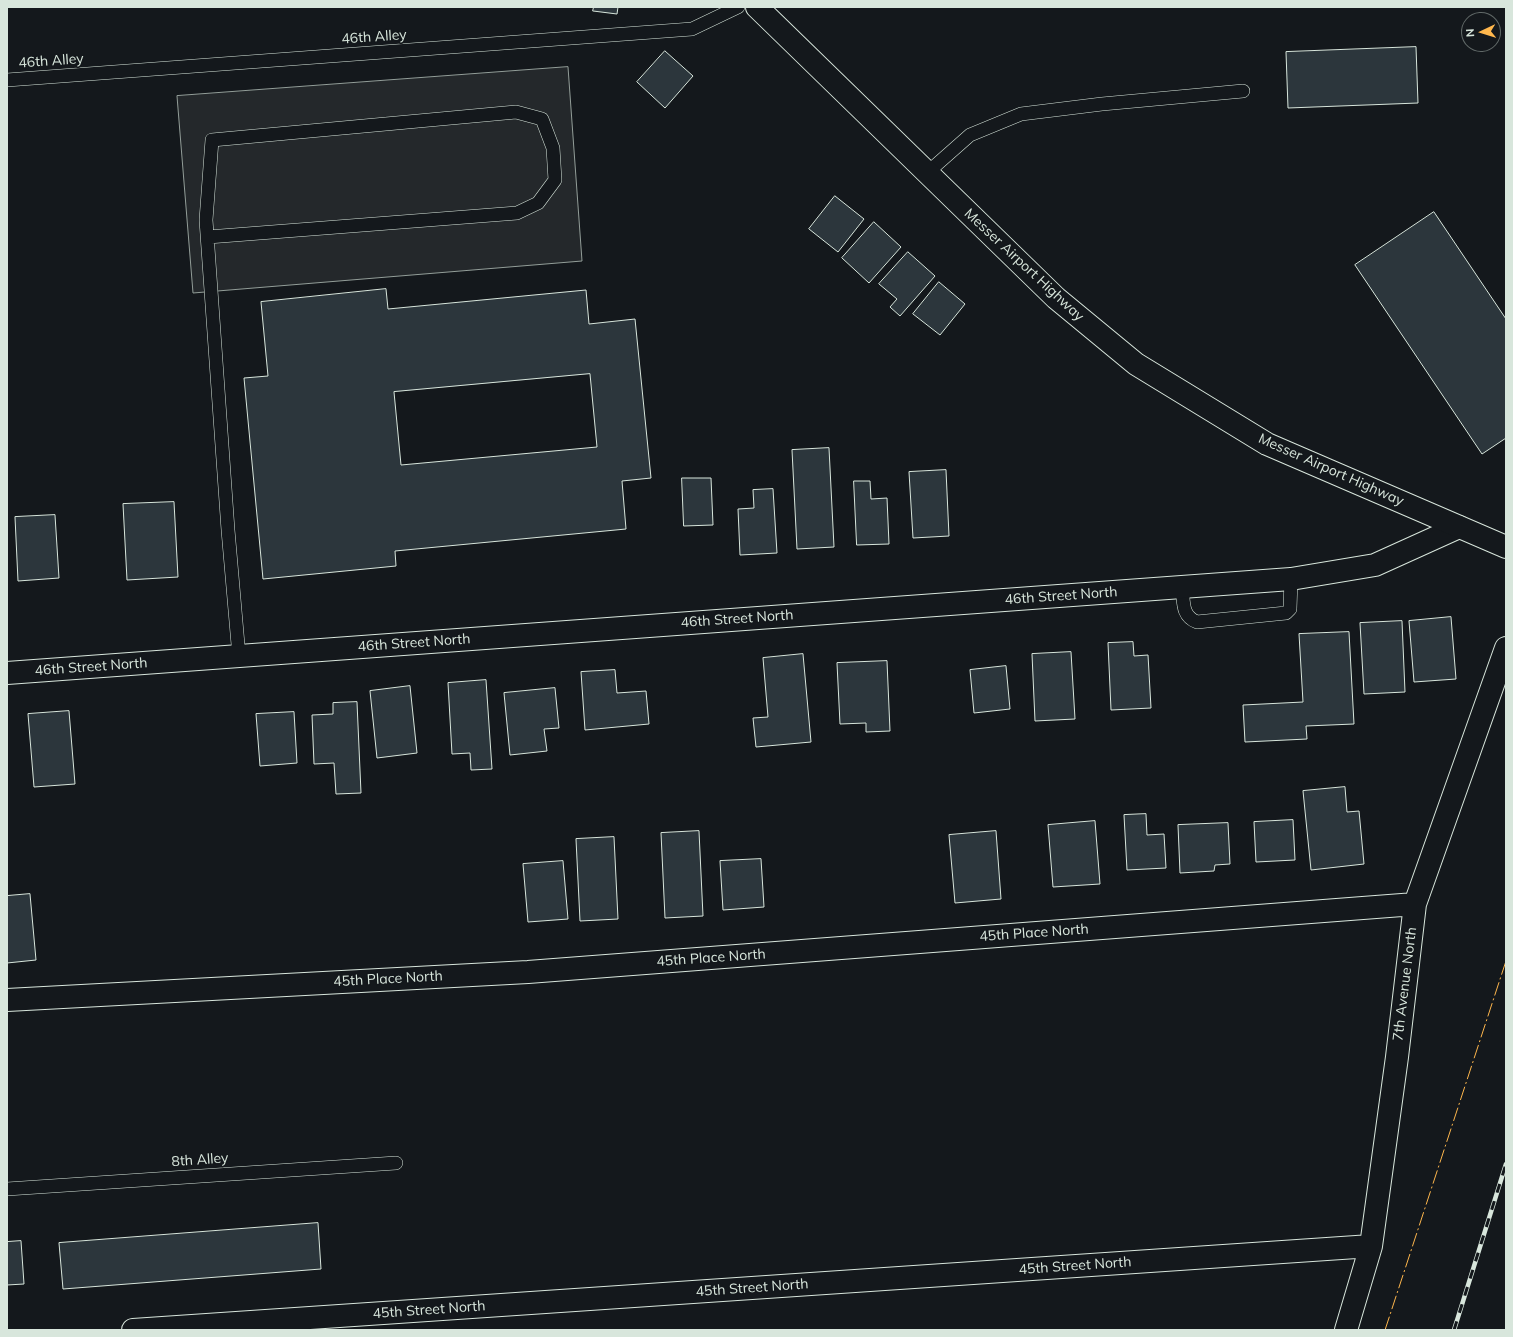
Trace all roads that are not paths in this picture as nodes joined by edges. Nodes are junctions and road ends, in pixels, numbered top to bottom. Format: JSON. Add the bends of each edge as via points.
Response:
{"nodes":[{"id":1,"x":738,"y":7,"type":"edge"},
{"id":2,"x":757,"y":7,"type":"edge"},
{"id":3,"x":7,"y":80,"type":"edge"},
{"id":4,"x":1242,"y":91,"type":"dead end"},
{"id":5,"x":927,"y":173,"type":"junction"},
{"id":6,"x":208,"y":238,"type":"junction"},
{"id":7,"x":1459,"y":527,"type":"junction"},
{"id":8,"x":1506,"y":547,"type":"edge"},
{"id":9,"x":1291,"y":579,"type":"junction"},
{"id":10,"x":1182,"y":587,"type":"junction"},
{"id":11,"x":1506,"y":648,"type":"edge"},
{"id":12,"x":239,"y":656,"type":"junction"},
{"id":13,"x":7,"y":673,"type":"edge"},
{"id":14,"x":1415,"y":904,"type":"junction"},
{"id":15,"x":7,"y":1000,"type":"edge"},
{"id":16,"x":396,"y":1163,"type":"dead end"},
{"id":17,"x":7,"y":1190,"type":"edge"},
{"id":18,"x":1371,"y":1246,"type":"junction"},
{"id":19,"x":397,"y":1321,"type":"edge"},
{"id":20,"x":133,"y":1330,"type":"edge"},
{"id":21,"x":1346,"y":1330,"type":"edge"}],
"edges":[{"from":1,"to":3,"type":"lane","name":"46th Alley","via":[[692,29]]},
{"from":2,"to":5,"type":"street","name":"Messer Airport Highway"},
{"from":4,"to":5,"type":"lane","via":[[1021,114],[970,135]]},
{"from":5,"to":7,"type":"street","name":"Messer Airport Highway","via":[[1056,298],[1136,364],[1267,444]]},
{"from":6,"to":6,"type":"lane","via":[[206,220],[212,140],[516,112],[542,119],[553,148],[555,180],[538,203],[517,213]]},
{"from":6,"to":12,"type":"lane"},
{"from":7,"to":8,"type":"street","name":"Messer Airport Highway"},
{"from":7,"to":9,"type":"street","name":"46th Street North","via":[[1375,565]]},
{"from":9,"to":10,"type":"street","name":"46th Street North"},
{"from":9,"to":10,"type":"lane","via":[[1290,609],[1286,613],[1196,622],[1189,619],[1186,614]]},
{"from":10,"to":12,"type":"street","name":"46th Street North"},
{"from":11,"to":14,"type":"street","name":"7th Avenue North"},
{"from":12,"to":13,"type":"street","name":"46th Street North"},
{"from":14,"to":15,"type":"street","name":"45th Place North","via":[[528,972]]},
{"from":14,"to":18,"type":"street","name":"7th Avenue North"},
{"from":16,"to":17,"type":"lane","name":"8th Alley"},
{"from":18,"to":19,"type":"street","name":"45th Street North"},
{"from":18,"to":21,"type":"street","name":"7th Avenue North"},
{"from":19,"to":20,"type":"street","name":"45th Street North"}]}
